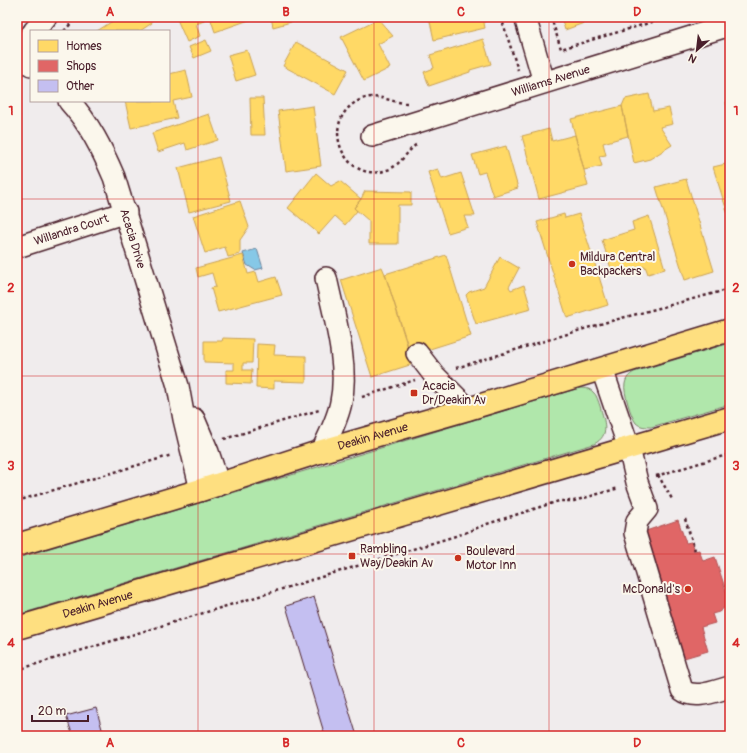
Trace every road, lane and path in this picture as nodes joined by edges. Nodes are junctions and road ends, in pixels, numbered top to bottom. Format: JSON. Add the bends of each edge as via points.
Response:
{"nodes":[{"id":1,"x":46,"y":17,"type":"edge"},
{"id":2,"x":77,"y":17,"type":"edge"},
{"id":3,"x":501,"y":17,"type":"edge"},
{"id":4,"x":525,"y":17,"type":"edge"},
{"id":5,"x":551,"y":17,"type":"edge"},
{"id":6,"x":669,"y":17,"type":"edge"},
{"id":7,"x":730,"y":25,"type":"edge"},
{"id":8,"x":35,"y":30,"type":"edge"},
{"id":9,"x":65,"y":30,"type":"edge"},
{"id":10,"x":30,"y":36,"type":"edge"},
{"id":11,"x":17,"y":53,"type":"edge"},
{"id":12,"x":30,"y":64,"type":"edge"},
{"id":13,"x":518,"y":72,"type":"dead end"},
{"id":14,"x":544,"y":82,"type":"junction"},
{"id":15,"x":69,"y":102,"type":"edge"},
{"id":16,"x":372,"y":136,"type":"dead end"},
{"id":17,"x":126,"y":212,"type":"junction"},
{"id":18,"x":17,"y":247,"type":"edge"},
{"id":19,"x":326,"y":278,"type":"dead end"},
{"id":20,"x":730,"y":288,"type":"edge"},
{"id":21,"x":730,"y":330,"type":"edge"},
{"id":22,"x":417,"y":353,"type":"dead end"},
{"id":23,"x":602,"y":369,"type":"junction"},
{"id":24,"x":434,"y":375,"type":"junction"},
{"id":25,"x":341,"y":403,"type":"junction"},
{"id":26,"x":468,"y":409,"type":"junction"},
{"id":27,"x":730,"y":418,"type":"edge"},
{"id":28,"x":198,"y":447,"type":"junction"},
{"id":29,"x":629,"y":448,"type":"junction"},
{"id":30,"x":322,"y":451,"type":"junction"},
{"id":31,"x":730,"y":454,"type":"edge"},
{"id":32,"x":658,"y":475,"type":"junction"},
{"id":33,"x":638,"y":482,"type":"junction"},
{"id":34,"x":210,"y":487,"type":"junction"},
{"id":35,"x":672,"y":499,"type":"dead end"},
{"id":36,"x":17,"y":501,"type":"edge"},
{"id":37,"x":685,"y":519,"type":"dead end"},
{"id":38,"x":17,"y":545,"type":"edge"},
{"id":39,"x":695,"y":550,"type":"dead end"},
{"id":40,"x":17,"y":628,"type":"edge"},
{"id":41,"x":17,"y":670,"type":"edge"},
{"id":42,"x":730,"y":674,"type":"edge"},
{"id":43,"x":679,"y":682,"type":"junction"},
{"id":44,"x":730,"y":687,"type":"edge"}],
"edges":[{"from":1,"to":8,"type":"street"},
{"from":2,"to":9,"type":"path"},
{"from":3,"to":13,"type":"path"},
{"from":4,"to":14,"type":"street"},
{"from":5,"to":6,"type":"path","via":[[561,49]]},
{"from":7,"to":14,"type":"street","name":"Williams Avenue"},
{"from":10,"to":11,"type":"street"},
{"from":11,"to":12,"type":"street"},
{"from":14,"to":16,"type":"street","name":"Williams Avenue"},
{"from":15,"to":17,"type":"street","name":"Acacia Drive","via":[[89,126],[102,149]]},
{"from":17,"to":18,"type":"street","name":"Willandra Court"},
{"from":17,"to":28,"type":"street","name":"Acacia Drive","via":[[178,386],[184,419]]},
{"from":19,"to":25,"type":"street","via":[[344,370]]},
{"from":20,"to":24,"type":"path","via":[[607,322]]},
{"from":21,"to":23,"type":"highway","name":"Deakin Avenue"},
{"from":22,"to":24,"type":"street"},
{"from":23,"to":26,"type":"highway","name":"Deakin Avenue"},
{"from":23,"to":29,"type":"street"},
{"from":24,"to":25,"type":"path"},
{"from":24,"to":26,"type":"street"},
{"from":25,"to":28,"type":"path"},
{"from":25,"to":30,"type":"street"},
{"from":26,"to":30,"type":"highway","name":"Deakin Avenue"},
{"from":27,"to":29,"type":"highway","name":"Deakin Avenue"},
{"from":28,"to":34,"type":"street","name":"Acacia Drive"},
{"from":28,"to":36,"type":"path"},
{"from":29,"to":33,"type":"street"},
{"from":29,"to":40,"type":"highway","name":"Deakin Avenue"},
{"from":30,"to":34,"type":"highway","name":"Deakin Avenue"},
{"from":31,"to":32,"type":"path"},
{"from":32,"to":33,"type":"path"},
{"from":32,"to":35,"type":"path"},
{"from":33,"to":41,"type":"path","via":[[574,501],[559,501],[462,534]]},
{"from":33,"to":43,"type":"street","via":[[648,509],[637,521],[635,533]]},
{"from":34,"to":38,"type":"highway","name":"Deakin Avenue"},
{"from":37,"to":39,"type":"path"},
{"from":42,"to":43,"type":"street","via":[[692,685]]},
{"from":43,"to":44,"type":"street","via":[[687,694],[697,695]]}]}
